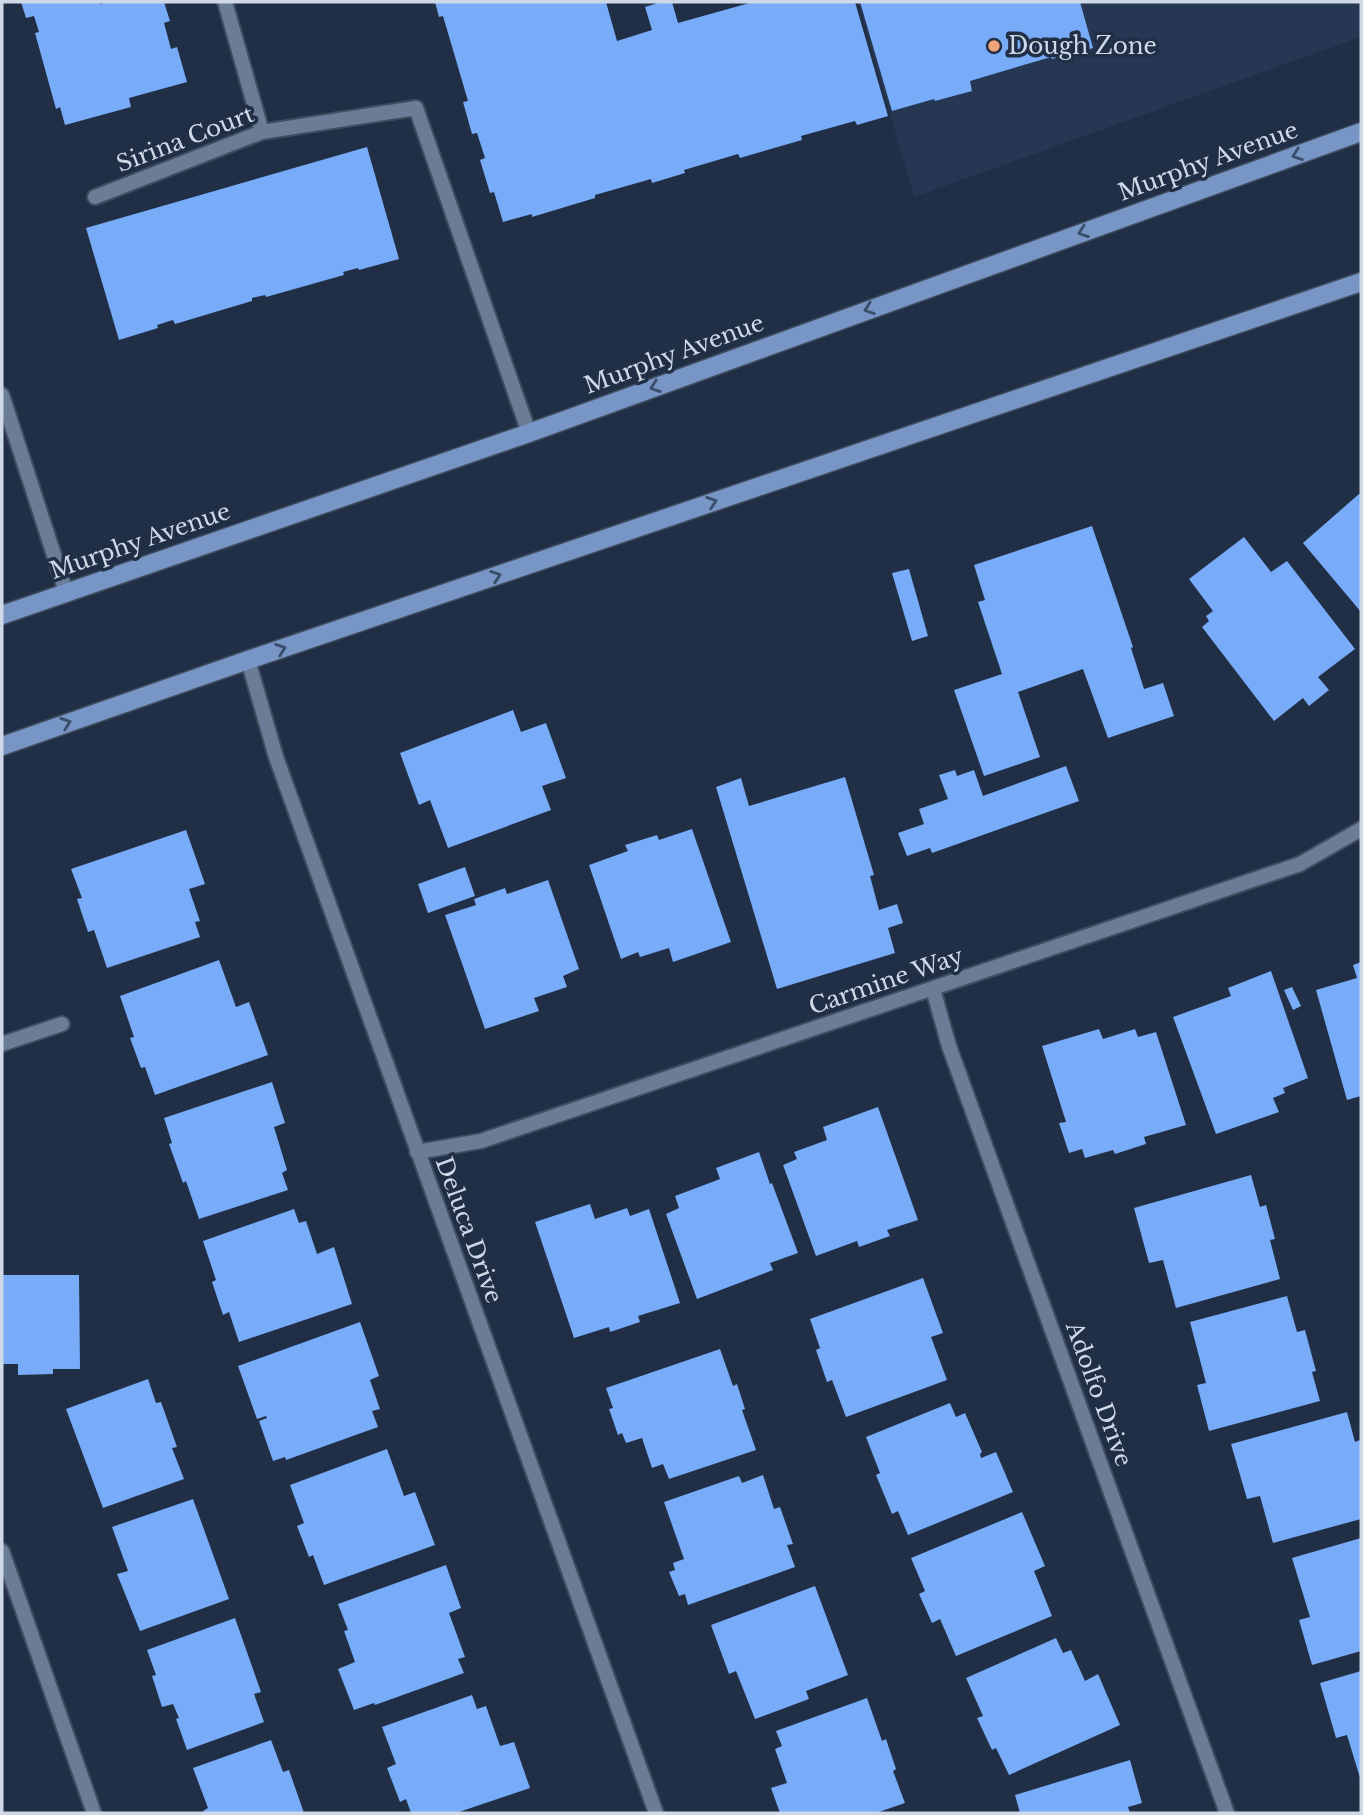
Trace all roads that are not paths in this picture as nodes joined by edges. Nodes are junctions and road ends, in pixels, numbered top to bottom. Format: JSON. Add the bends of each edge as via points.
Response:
{"nodes":[{"id":1,"x":225,"y":2,"type":"edge"},
{"id":2,"x":262,"y":132,"type":"junction"},
{"id":3,"x":1361,"y":132,"type":"edge"},
{"id":4,"x":95,"y":197,"type":"dead end"},
{"id":5,"x":1361,"y":282,"type":"edge"},
{"id":6,"x":3,"y":404,"type":"edge"},
{"id":7,"x":528,"y":433,"type":"junction"},
{"id":8,"x":66,"y":592,"type":"junction"},
{"id":9,"x":2,"y":615,"type":"edge"},
{"id":10,"x":248,"y":660,"type":"junction"},
{"id":11,"x":2,"y":746,"type":"edge"},
{"id":12,"x":1361,"y":829,"type":"edge"},
{"id":13,"x":933,"y":989,"type":"junction"},
{"id":14,"x":62,"y":1024,"type":"dead end"},
{"id":15,"x":2,"y":1044,"type":"edge"},
{"id":16,"x":417,"y":1152,"type":"junction"},
{"id":17,"x":2,"y":1551,"type":"edge"},
{"id":18,"x":94,"y":1813,"type":"edge"},
{"id":19,"x":656,"y":1813,"type":"edge"},
{"id":20,"x":1227,"y":1813,"type":"edge"}],
"edges":[{"from":1,"to":2,"type":"street"},
{"from":2,"to":4,"type":"street","name":"Sirina Court"},
{"from":2,"to":7,"type":"street","name":"Sirina Court","via":[[416,108]]},
{"from":3,"to":7,"type":"main road","name":"Murphy Avenue","one_way":true},
{"from":10,"to":5,"type":"main road","one_way":true},
{"from":6,"to":8,"type":"street"},
{"from":7,"to":8,"type":"main road","name":"Murphy Avenue"},
{"from":8,"to":9,"type":"main road","name":"Murphy Avenue"},
{"from":11,"to":10,"type":"main road","one_way":true},
{"from":10,"to":16,"type":"street","name":"Deluca Drive","via":[[276,757]]},
{"from":12,"to":13,"type":"street","name":"Carmine Way","via":[[1300,864]]},
{"from":13,"to":16,"type":"street","name":"Carmine Way","via":[[481,1141]]},
{"from":13,"to":20,"type":"street","name":"Adolfo Drive","via":[[949,1046]]},
{"from":14,"to":15,"type":"street"},
{"from":16,"to":19,"type":"street","name":"Deluca Drive"},
{"from":17,"to":18,"type":"street"}]}
